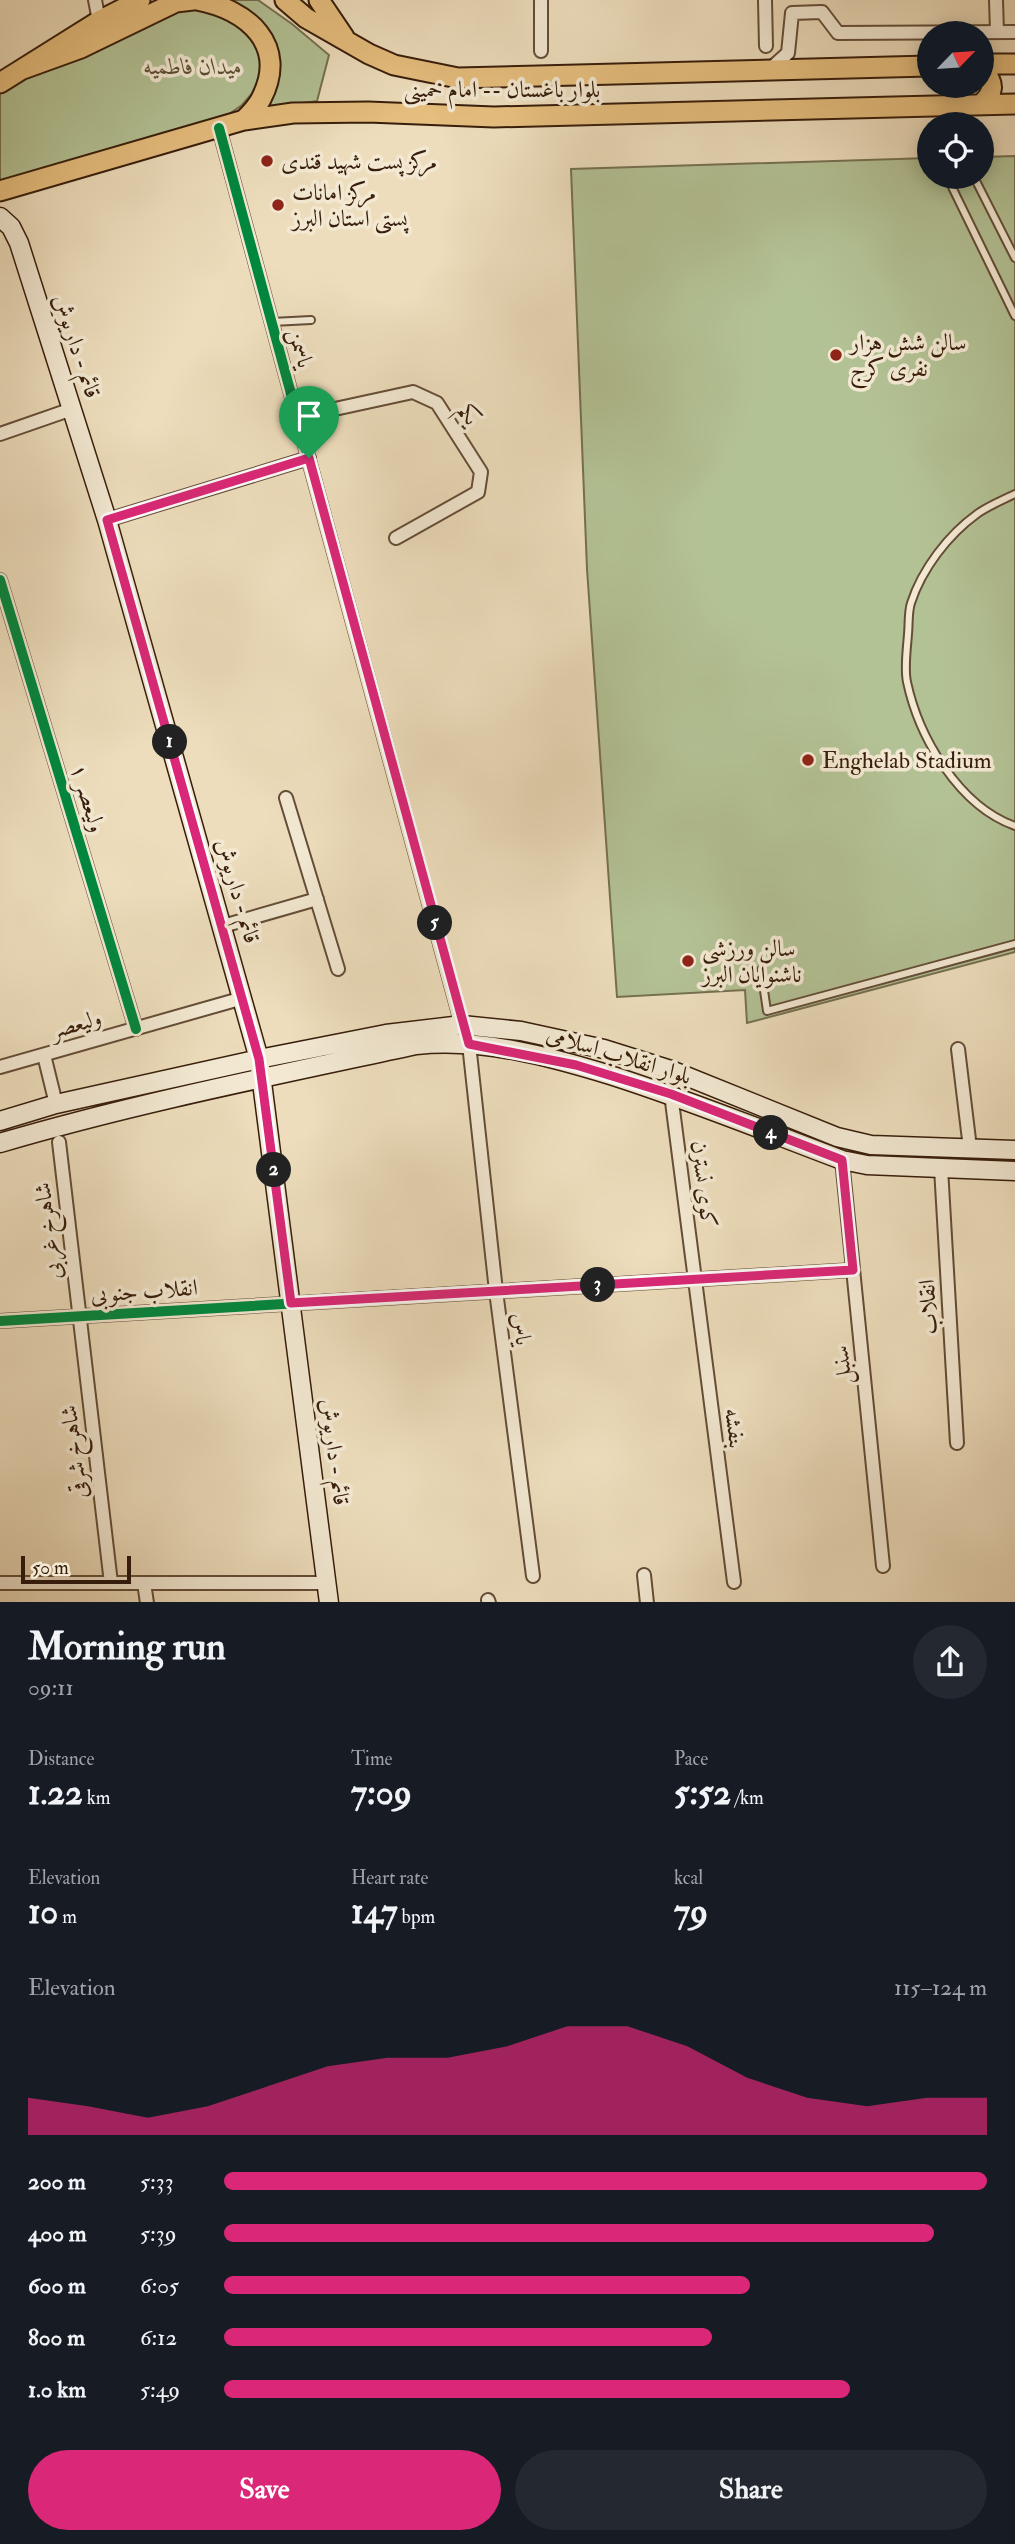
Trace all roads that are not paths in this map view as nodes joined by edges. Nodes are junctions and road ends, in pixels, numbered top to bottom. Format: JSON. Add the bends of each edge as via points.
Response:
{"nodes":[{"id":1,"x":95,"y":0,"type":"edge"},
{"id":2,"x":140,"y":0,"type":"edge"},
{"id":3,"x":195,"y":0,"type":"edge"},
{"id":4,"x":285,"y":0,"type":"edge"},
{"id":5,"x":319,"y":0,"type":"edge"},
{"id":6,"x":541,"y":0,"type":"edge"},
{"id":7,"x":765,"y":0,"type":"edge"},
{"id":8,"x":996,"y":0,"type":"edge"},
{"id":9,"x":99,"y":21,"type":"junction"},
{"id":10,"x":997,"y":32,"type":"junction"},
{"id":11,"x":1015,"y":32,"type":"edge"},
{"id":12,"x":347,"y":41,"type":"junction"},
{"id":13,"x":766,"y":46,"type":"dead end"},
{"id":14,"x":541,"y":51,"type":"dead end"},
{"id":15,"x":1015,"y":64,"type":"edge"},
{"id":16,"x":994,"y":65,"type":"edge"},
{"id":17,"x":917,"y":66,"type":"edge"},
{"id":18,"x":23,"y":69,"type":"junction"},
{"id":19,"x":768,"y":71,"type":"junction"},
{"id":20,"x":0,"y":83,"type":"edge"},
{"id":21,"x":989,"y":98,"type":"edge"},
{"id":22,"x":1015,"y":104,"type":"edge"},
{"id":23,"x":980,"y":105,"type":"junction"},
{"id":24,"x":964,"y":112,"type":"edge"},
{"id":25,"x":917,"y":115,"type":"edge"},
{"id":26,"x":244,"y":120,"type":"junction"},
{"id":27,"x":219,"y":128,"type":"junction"},
{"id":28,"x":953,"y":189,"type":"edge"},
{"id":29,"x":980,"y":189,"type":"edge"},
{"id":30,"x":0,"y":191,"type":"edge"},
{"id":31,"x":0,"y":217,"type":"edge"},
{"id":32,"x":1015,"y":258,"type":"edge"},
{"id":33,"x":1015,"y":316,"type":"edge"},
{"id":34,"x":310,"y":320,"type":"dead end"},
{"id":35,"x":272,"y":322,"type":"junction"},
{"id":36,"x":72,"y":409,"type":"junction"},
{"id":37,"x":298,"y":417,"type":"junction"},
{"id":38,"x":0,"y":434,"type":"edge"},
{"id":39,"x":309,"y":458,"type":"junction"},
{"id":40,"x":1015,"y":494,"type":"edge"},
{"id":41,"x":107,"y":520,"type":"junction"},
{"id":42,"x":396,"y":538,"type":"dead end"},
{"id":43,"x":0,"y":580,"type":"edge"},
{"id":44,"x":286,"y":798,"type":"dead end"},
{"id":45,"x":1015,"y":826,"type":"edge"},
{"id":46,"x":317,"y":899,"type":"junction"},
{"id":47,"x":223,"y":926,"type":"junction"},
{"id":48,"x":1015,"y":944,"type":"edge"},
{"id":49,"x":338,"y":969,"type":"dead end"},
{"id":50,"x":761,"y":970,"type":"dead end"},
{"id":51,"x":243,"y":998,"type":"junction"},
{"id":52,"x":463,"y":1025,"type":"junction"},
{"id":53,"x":136,"y":1029,"type":"junction"},
{"id":54,"x":469,"y":1044,"type":"junction"},
{"id":55,"x":958,"y":1049,"type":"dead end"},
{"id":56,"x":44,"y":1055,"type":"junction"},
{"id":57,"x":259,"y":1059,"type":"junction"},
{"id":58,"x":0,"y":1067,"type":"edge"},
{"id":59,"x":262,"y":1078,"type":"junction"},
{"id":60,"x":671,"y":1094,"type":"junction"},
{"id":61,"x":56,"y":1104,"type":"junction"},
{"id":62,"x":0,"y":1121,"type":"edge"},
{"id":63,"x":59,"y":1142,"type":"dead end"},
{"id":64,"x":0,"y":1143,"type":"edge"},
{"id":65,"x":970,"y":1148,"type":"junction"},
{"id":66,"x":1015,"y":1150,"type":"edge"},
{"id":67,"x":842,"y":1160,"type":"junction"},
{"id":68,"x":941,"y":1168,"type":"junction"},
{"id":69,"x":1015,"y":1171,"type":"edge"},
{"id":70,"x":853,"y":1270,"type":"junction"},
{"id":71,"x":695,"y":1279,"type":"junction"},
{"id":72,"x":496,"y":1291,"type":"junction"},
{"id":73,"x":291,"y":1303,"type":"junction"},
{"id":74,"x":79,"y":1316,"type":"junction"},
{"id":75,"x":0,"y":1321,"type":"edge"},
{"id":76,"x":957,"y":1443,"type":"dead end"},
{"id":77,"x":883,"y":1566,"type":"dead end"},
{"id":78,"x":644,"y":1575,"type":"dead end"},
{"id":79,"x":533,"y":1576,"type":"dead end"},
{"id":80,"x":734,"y":1582,"type":"dead end"},
{"id":81,"x":0,"y":1583,"type":"edge"},
{"id":82,"x":111,"y":1583,"type":"junction"},
{"id":83,"x":144,"y":1583,"type":"junction"},
{"id":84,"x":327,"y":1583,"type":"junction"},
{"id":85,"x":147,"y":1602,"type":"edge"},
{"id":86,"x":329,"y":1602,"type":"edge"},
{"id":87,"x":647,"y":1602,"type":"edge"}],
"edges":[{"from":1,"to":9,"type":"street"},
{"from":2,"to":9,"type":"main road"},
{"from":3,"to":18,"type":"main road","via":[[176,2],[81,48]]},
{"from":3,"to":26,"type":"main road","via":[[235,13],[252,24],[265,42],[270,76],[261,101]]},
{"from":4,"to":12,"type":"main road","name":"بلوار باغستان -- امام خمینی"},
{"from":5,"to":12,"type":"main road"},
{"from":6,"to":14,"type":"street"},
{"from":7,"to":13,"type":"street"},
{"from":8,"to":10,"type":"street"},
{"from":9,"to":18,"type":"main road"},
{"from":10,"to":11,"type":"street"},
{"from":10,"to":19,"type":"street","via":[[838,33],[822,12],[792,13],[788,53]]},
{"from":12,"to":19,"type":"main road","name":"بلوار باغستان -- امام خمینی","via":[[394,65],[458,78]]},
{"from":15,"to":16,"type":"main road"},
{"from":17,"to":19,"type":"main road","name":"بلوار باغستان -- امام خمینی"},
{"from":18,"to":20,"type":"main road"},
{"from":21,"to":23,"type":"main road"},
{"from":22,"to":23,"type":"main road","name":"بلوار باغستان -- امام خمینی"},
{"from":23,"to":24,"type":"main road","name":"بلوار باغستان -- امام خمینی"},
{"from":25,"to":26,"type":"main road","name":"بلوار باغستان -- امام خمینی","via":[[494,117],[342,111]]},
{"from":26,"to":27,"type":"main road","name":"بلوار باغستان -- امام خمینی"},
{"from":27,"to":30,"type":"main road","name":"بلوار باغستان -- امام خمینی"},
{"from":27,"to":35,"type":"street","name":"یاسمن"},
{"from":28,"to":33,"type":"lane"},
{"from":29,"to":32,"type":"lane"},
{"from":31,"to":36,"type":"main road","name":"قائم - داریوش","via":[[19,243]]},
{"from":34,"to":35,"type":"lane"},
{"from":35,"to":37,"type":"street","name":"یاسمن"},
{"from":36,"to":38,"type":"street"},
{"from":36,"to":41,"type":"main road","name":"قائم - داریوش"},
{"from":37,"to":39,"type":"street","name":"یاسمن"},
{"from":37,"to":42,"type":"street","name":"یکم","via":[[413,392],[437,403],[481,472],[478,492]]},
{"from":39,"to":41,"type":"street"},
{"from":39,"to":52,"type":"street","name":"یاسمن"},
{"from":40,"to":45,"type":"lane","via":[[978,513],[927,568],[910,604],[906,680],[922,730],[943,767],[970,797]]},
{"from":41,"to":47,"type":"main road","name":"قائم - داریوش"},
{"from":43,"to":53,"type":"street","name":"ولیعصر ۱"},
{"from":44,"to":46,"type":"street"},
{"from":46,"to":47,"type":"street"},
{"from":46,"to":49,"type":"street"},
{"from":47,"to":51,"type":"main road","name":"قائم - داریوش"},
{"from":48,"to":50,"type":"lane","via":[[767,1011]]},
{"from":51,"to":53,"type":"street","name":"ولیعصر"},
{"from":51,"to":57,"type":"main road","name":"قائم - داریوش"},
{"from":52,"to":54,"type":"main road"},
{"from":52,"to":57,"type":"main road","name":"بلوار انقلاب اسلامی","via":[[386,1034]]},
{"from":52,"to":65,"type":"main road","name":"بلوار انقلاب اسلامی","via":[[521,1031],[604,1049],[671,1070],[838,1137],[871,1145]]},
{"from":53,"to":56,"type":"street","name":"ولیعصر"},
{"from":54,"to":59,"type":"main road","name":"بلوار انقلاب اسلامی","via":[[416,1045]]},
{"from":54,"to":60,"type":"main road","name":"بلوار انقلاب اسلامی","via":[[576,1065]]},
{"from":54,"to":72,"type":"street","name":"یاس"},
{"from":55,"to":65,"type":"street"},
{"from":56,"to":58,"type":"street","name":"ولیعصر"},
{"from":56,"to":61,"type":"street"},
{"from":57,"to":59,"type":"main road","name":"قائم - داریوش"},
{"from":57,"to":61,"type":"main road","name":"بلوار انقلاب اسلامی"},
{"from":59,"to":64,"type":"main road","name":"بلوار انقلاب اسلامی"},
{"from":59,"to":73,"type":"main road","name":"قائم - داریوش"},
{"from":60,"to":67,"type":"main road","name":"بلوار انقلاب اسلامی"},
{"from":60,"to":71,"type":"street","name":"کوی نسترن"},
{"from":61,"to":62,"type":"main road","name":"بلوار انقلاب اسلامی"},
{"from":63,"to":74,"type":"street","name":"شاهرخ غربی"},
{"from":65,"to":66,"type":"main road","name":"بلوار انقلاب اسلامی"},
{"from":67,"to":68,"type":"main road","name":"بلوار انقلاب اسلامی"},
{"from":67,"to":70,"type":"street","name":"سنبل"},
{"from":68,"to":69,"type":"main road","name":"بلوار انقلاب اسلامی"},
{"from":68,"to":76,"type":"street","name":"انقلاب"},
{"from":70,"to":71,"type":"street","name":"انقلاب جنوبی"},
{"from":70,"to":77,"type":"street","name":"سنبل"},
{"from":71,"to":72,"type":"street","name":"انقلاب جنوبی"},
{"from":71,"to":80,"type":"street","name":"بنفشه"},
{"from":72,"to":73,"type":"street","name":"انقلاب جنوبی"},
{"from":72,"to":79,"type":"street","name":"یاس"},
{"from":73,"to":74,"type":"street","name":"انقلاب جنوبی"},
{"from":73,"to":84,"type":"main road","name":"قائم - داریوش"},
{"from":74,"to":75,"type":"street","name":"انقلاب جنوبی"},
{"from":74,"to":82,"type":"street","name":"شاهرخ شرقی"},
{"from":78,"to":87,"type":"street"},
{"from":81,"to":82,"type":"street"},
{"from":82,"to":83,"type":"street"},
{"from":83,"to":84,"type":"street"},
{"from":83,"to":85,"type":"street"},
{"from":84,"to":86,"type":"main road","name":"قائم - داریوش"}]}
